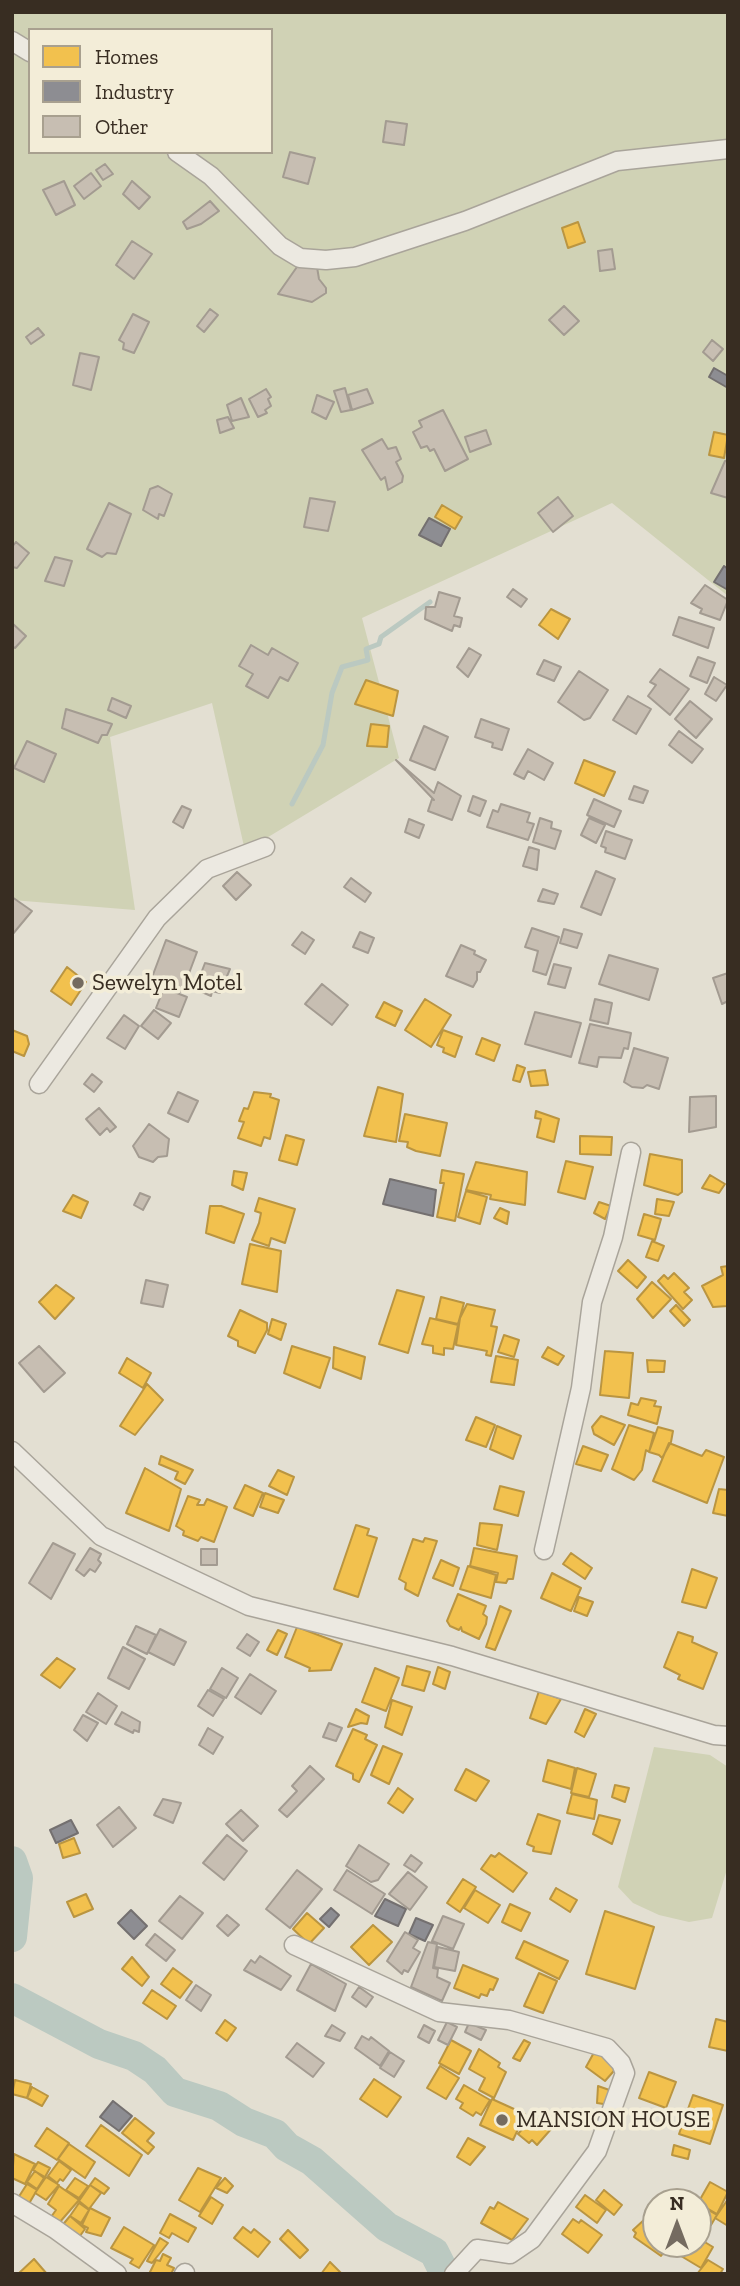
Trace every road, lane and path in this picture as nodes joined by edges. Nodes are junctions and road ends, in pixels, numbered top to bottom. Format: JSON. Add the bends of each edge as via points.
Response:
{"nodes":[{"id":1,"x":12,"y":41,"type":"edge"},
{"id":2,"x":28,"y":51,"type":"edge"},
{"id":3,"x":728,"y":149,"type":"edge"},
{"id":4,"x":180,"y":154,"type":"edge"},
{"id":5,"x":265,"y":847,"type":"dead end"},
{"id":6,"x":39,"y":1084,"type":"dead end"},
{"id":7,"x":631,"y":1152,"type":"dead end"},
{"id":8,"x":12,"y":1451,"type":"edge"},
{"id":9,"x":544,"y":1550,"type":"dead end"},
{"id":10,"x":728,"y":1736,"type":"edge"},
{"id":11,"x":294,"y":1945,"type":"dead end"},
{"id":12,"x":12,"y":2203,"type":"edge"},
{"id":13,"x":117,"y":2274,"type":"edge"},
{"id":14,"x":454,"y":2274,"type":"edge"}],
"edges":[{"from":1,"to":2,"type":"street"},
{"from":3,"to":4,"type":"street","via":[[617,161],[465,220],[355,257],[326,260],[300,258],[280,246],[211,176]]},
{"from":5,"to":6,"type":"street","via":[[207,869],[158,918]]},
{"from":7,"to":9,"type":"street","via":[[613,1237],[592,1302],[581,1388]]},
{"from":8,"to":10,"type":"street","via":[[101,1536],[249,1606],[452,1656]]},
{"from":11,"to":14,"type":"street","via":[[439,2012],[509,2020],[607,2049],[621,2063],[625,2073],[597,2151],[532,2239],[510,2254],[477,2249]]},
{"from":12,"to":13,"type":"street"}]}
